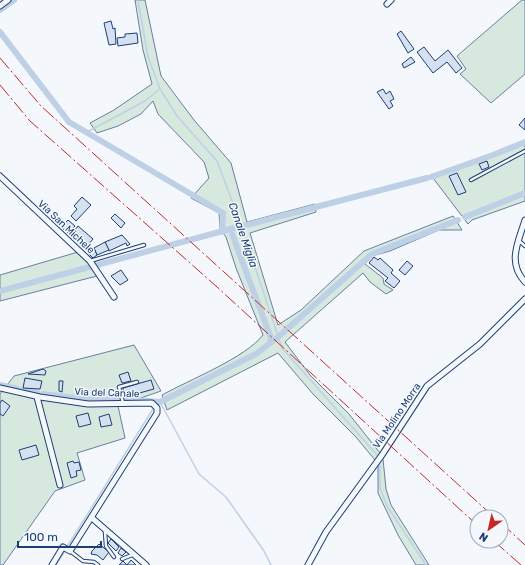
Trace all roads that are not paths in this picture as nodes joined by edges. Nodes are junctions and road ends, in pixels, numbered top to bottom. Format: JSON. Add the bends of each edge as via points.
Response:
{"nodes":[{"id":1,"x":8,"y":0,"type":"edge"},
{"id":2,"x":391,"y":0,"type":"edge"},
{"id":3,"x":387,"y":4,"type":"dead end"},
{"id":4,"x":0,"y":6,"type":"edge"},
{"id":5,"x":525,"y":151,"type":"edge"},
{"id":6,"x":0,"y":176,"type":"edge"},
{"id":7,"x":471,"y":180,"type":"dead end"},
{"id":8,"x":525,"y":220,"type":"edge"},
{"id":9,"x":519,"y":241,"type":"junction"},
{"id":10,"x":144,"y":245,"type":"dead end"},
{"id":11,"x":525,"y":246,"type":"edge"},
{"id":12,"x":91,"y":262,"type":"junction"},
{"id":13,"x":525,"y":282,"type":"edge"},
{"id":14,"x":114,"y":297,"type":"dead end"},
{"id":15,"x":525,"y":299,"type":"edge"},
{"id":16,"x":137,"y":382,"type":"dead end"},
{"id":17,"x":0,"y":388,"type":"edge"},
{"id":18,"x":37,"y":396,"type":"junction"},
{"id":19,"x":123,"y":403,"type":"junction"},
{"id":20,"x":60,"y":485,"type":"dead end"},
{"id":21,"x":92,"y":518,"type":"junction"},
{"id":22,"x":105,"y":532,"type":"junction"},
{"id":23,"x":70,"y":551,"type":"junction"},
{"id":24,"x":132,"y":555,"type":"junction"},
{"id":25,"x":114,"y":557,"type":"dead end"},
{"id":26,"x":122,"y":559,"type":"dead end"},
{"id":27,"x":52,"y":565,"type":"edge"},
{"id":28,"x":98,"y":565,"type":"edge"},
{"id":29,"x":146,"y":565,"type":"edge"},
{"id":30,"x":308,"y":565,"type":"edge"}],
"edges":[{"from":1,"to":4,"type":"street"},
{"from":2,"to":3,"type":"street"},
{"from":5,"to":7,"type":"lane"},
{"from":6,"to":12,"type":"street","name":"Via San Michele"},
{"from":8,"to":9,"type":"street"},
{"from":9,"to":11,"type":"lane"},
{"from":9,"to":13,"type":"street","via":[[514,257],[516,268]]},
{"from":10,"to":12,"type":"lane"},
{"from":12,"to":14,"type":"street","name":"Via San Michele"},
{"from":15,"to":30,"type":"street","name":"Via Molino Morra","via":[[480,344],[426,386],[382,455],[326,532]]},
{"from":16,"to":19,"type":"lane","via":[[119,386]]},
{"from":17,"to":18,"type":"street","name":"Via del Canale"},
{"from":18,"to":19,"type":"street","name":"Via del Canale","via":[[88,404]]},
{"from":18,"to":20,"type":"street"},
{"from":19,"to":21,"type":"street","name":"Via del Canale","via":[[152,403],[157,408],[157,413]]},
{"from":21,"to":22,"type":"street"},
{"from":21,"to":23,"type":"street"},
{"from":22,"to":24,"type":"street"},
{"from":22,"to":25,"type":"lane","via":[[106,546]]},
{"from":23,"to":27,"type":"street","via":[[63,547]]},
{"from":23,"to":28,"type":"lane","via":[[83,561]]},
{"from":24,"to":26,"type":"lane"},
{"from":24,"to":29,"type":"street"}]}
